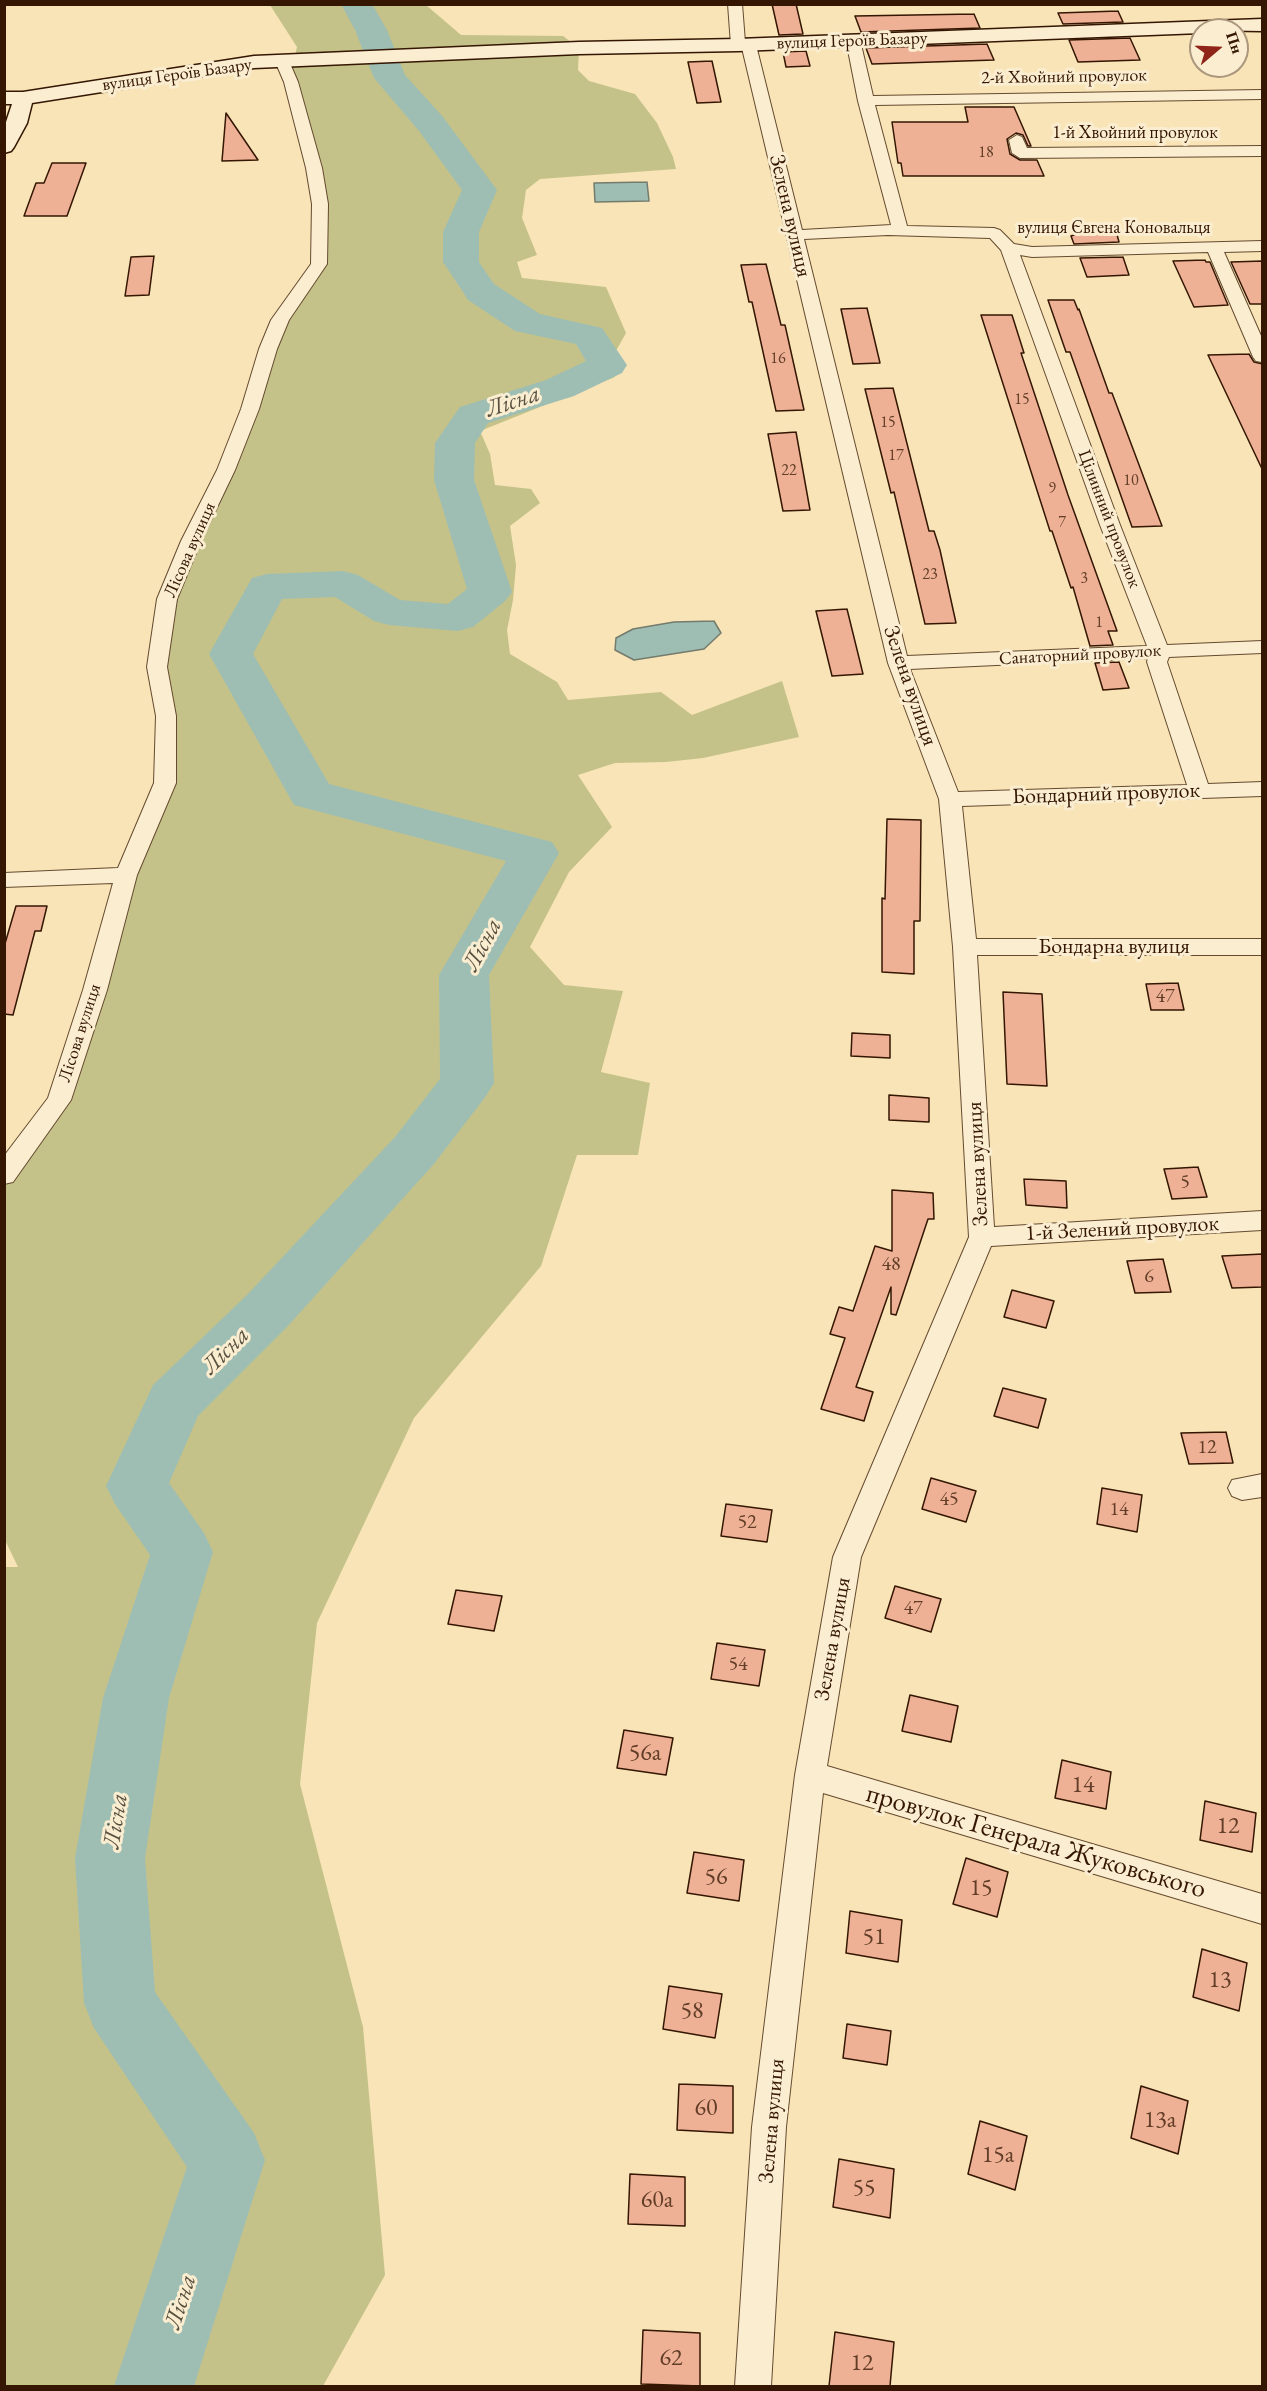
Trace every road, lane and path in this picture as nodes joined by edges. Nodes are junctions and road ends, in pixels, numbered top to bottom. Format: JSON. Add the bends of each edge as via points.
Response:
{"nodes":[{"id":1,"x":735,"y":4,"type":"edge"},
{"id":2,"x":1263,"y":25,"type":"edge"},
{"id":3,"x":853,"y":40,"type":"junction"},
{"id":4,"x":744,"y":45,"type":"junction"},
{"id":5,"x":282,"y":61,"type":"junction"},
{"id":6,"x":1263,"y":94,"type":"edge"},
{"id":7,"x":14,"y":98,"type":"edge"},
{"id":8,"x":866,"y":101,"type":"junction"},
{"id":9,"x":1017,"y":140,"type":"dead end"},
{"id":10,"x":4,"y":147,"type":"edge"},
{"id":11,"x":1263,"y":152,"type":"edge"},
{"id":12,"x":900,"y":230,"type":"junction"},
{"id":13,"x":795,"y":235,"type":"junction"},
{"id":14,"x":1263,"y":246,"type":"edge"},
{"id":15,"x":1009,"y":248,"type":"junction"},
{"id":16,"x":1214,"y":248,"type":"junction"},
{"id":17,"x":1263,"y":357,"type":"edge"},
{"id":18,"x":1263,"y":647,"type":"edge"},
{"id":19,"x":1160,"y":652,"type":"junction"},
{"id":20,"x":898,"y":663,"type":"junction"},
{"id":21,"x":1263,"y":789,"type":"edge"},
{"id":22,"x":1200,"y":791,"type":"junction"},
{"id":23,"x":950,"y":799,"type":"junction"},
{"id":24,"x":126,"y":874,"type":"junction"},
{"id":25,"x":4,"y":880,"type":"edge"},
{"id":26,"x":965,"y":946,"type":"junction"},
{"id":27,"x":1263,"y":947,"type":"edge"},
{"id":28,"x":4,"y":1175,"type":"edge"},
{"id":29,"x":1263,"y":1221,"type":"edge"},
{"id":30,"x":982,"y":1237,"type":"junction"},
{"id":31,"x":810,"y":1775,"type":"junction"},
{"id":32,"x":1263,"y":1909,"type":"edge"},
{"id":33,"x":753,"y":2386,"type":"edge"}],
"edges":[{"from":1,"to":4,"type":"street","name":"Зелена вулиця"},
{"from":2,"to":3,"type":"main road","name":"вулиця Героїв Базару"},
{"from":3,"to":4,"type":"main road","name":"вулиця Героїв Базару"},
{"from":3,"to":8,"type":"street"},
{"from":4,"to":5,"type":"main road","name":"вулиця Героїв Базару"},
{"from":4,"to":13,"type":"street","name":"Зелена вулиця"},
{"from":5,"to":7,"type":"main road","name":"вулиця Героїв Базару"},
{"from":5,"to":24,"type":"street","name":"Лісова вулиця","via":[[314,168],[320,204],[319,264],[280,320],[226,470],[166,599],[157,667],[166,716],[165,783]]},
{"from":6,"to":8,"type":"street","name":"2-й Хвойний провулок"},
{"from":7,"to":10,"type":"main road","via":[[17,123]]},
{"from":8,"to":12,"type":"street"},
{"from":9,"to":11,"type":"street","name":"1-й Хвойний провулок","via":[[1020,153]]},
{"from":12,"to":13,"type":"street","name":"вулиця Євгена Коновальця"},
{"from":12,"to":15,"type":"street","name":"вулиця Євгена Коновальця","via":[[994,233]]},
{"from":13,"to":20,"type":"street","name":"Зелена вулиця"},
{"from":14,"to":16,"type":"street","name":"вулиця Євгена Коновальця"},
{"from":15,"to":16,"type":"street","name":"вулиця Євгена Коновальця","via":[[1032,252]]},
{"from":15,"to":19,"type":"street","name":"Цілинний провулок"},
{"from":16,"to":17,"type":"street"},
{"from":18,"to":19,"type":"street","name":"Санаторний провулок"},
{"from":19,"to":20,"type":"street","name":"Санаторний провулок"},
{"from":19,"to":22,"type":"street","name":"Цілинний провулок","via":[[1157,662]]},
{"from":20,"to":23,"type":"street","name":"Зелена вулиця"},
{"from":21,"to":22,"type":"street","name":"Бондарний провулок"},
{"from":22,"to":23,"type":"street","name":"Бондарний провулок"},
{"from":23,"to":26,"type":"street","name":"Зелена вулиця"},
{"from":24,"to":25,"type":"street"},
{"from":24,"to":28,"type":"street","name":"Лісова вулиця","via":[[95,990],[59,1100]]},
{"from":26,"to":27,"type":"street","name":"Бондарна вулиця"},
{"from":26,"to":30,"type":"street","name":"Зелена вулиця"},
{"from":29,"to":30,"type":"street","name":"1-й Зелений провулок"},
{"from":30,"to":31,"type":"street","name":"Зелена вулиця","via":[[847,1557]]},
{"from":31,"to":32,"type":"street","name":"провулок Генерала Жуковського"},
{"from":31,"to":33,"type":"street","name":"Зелена вулиця","via":[[770,2127]]}]}
